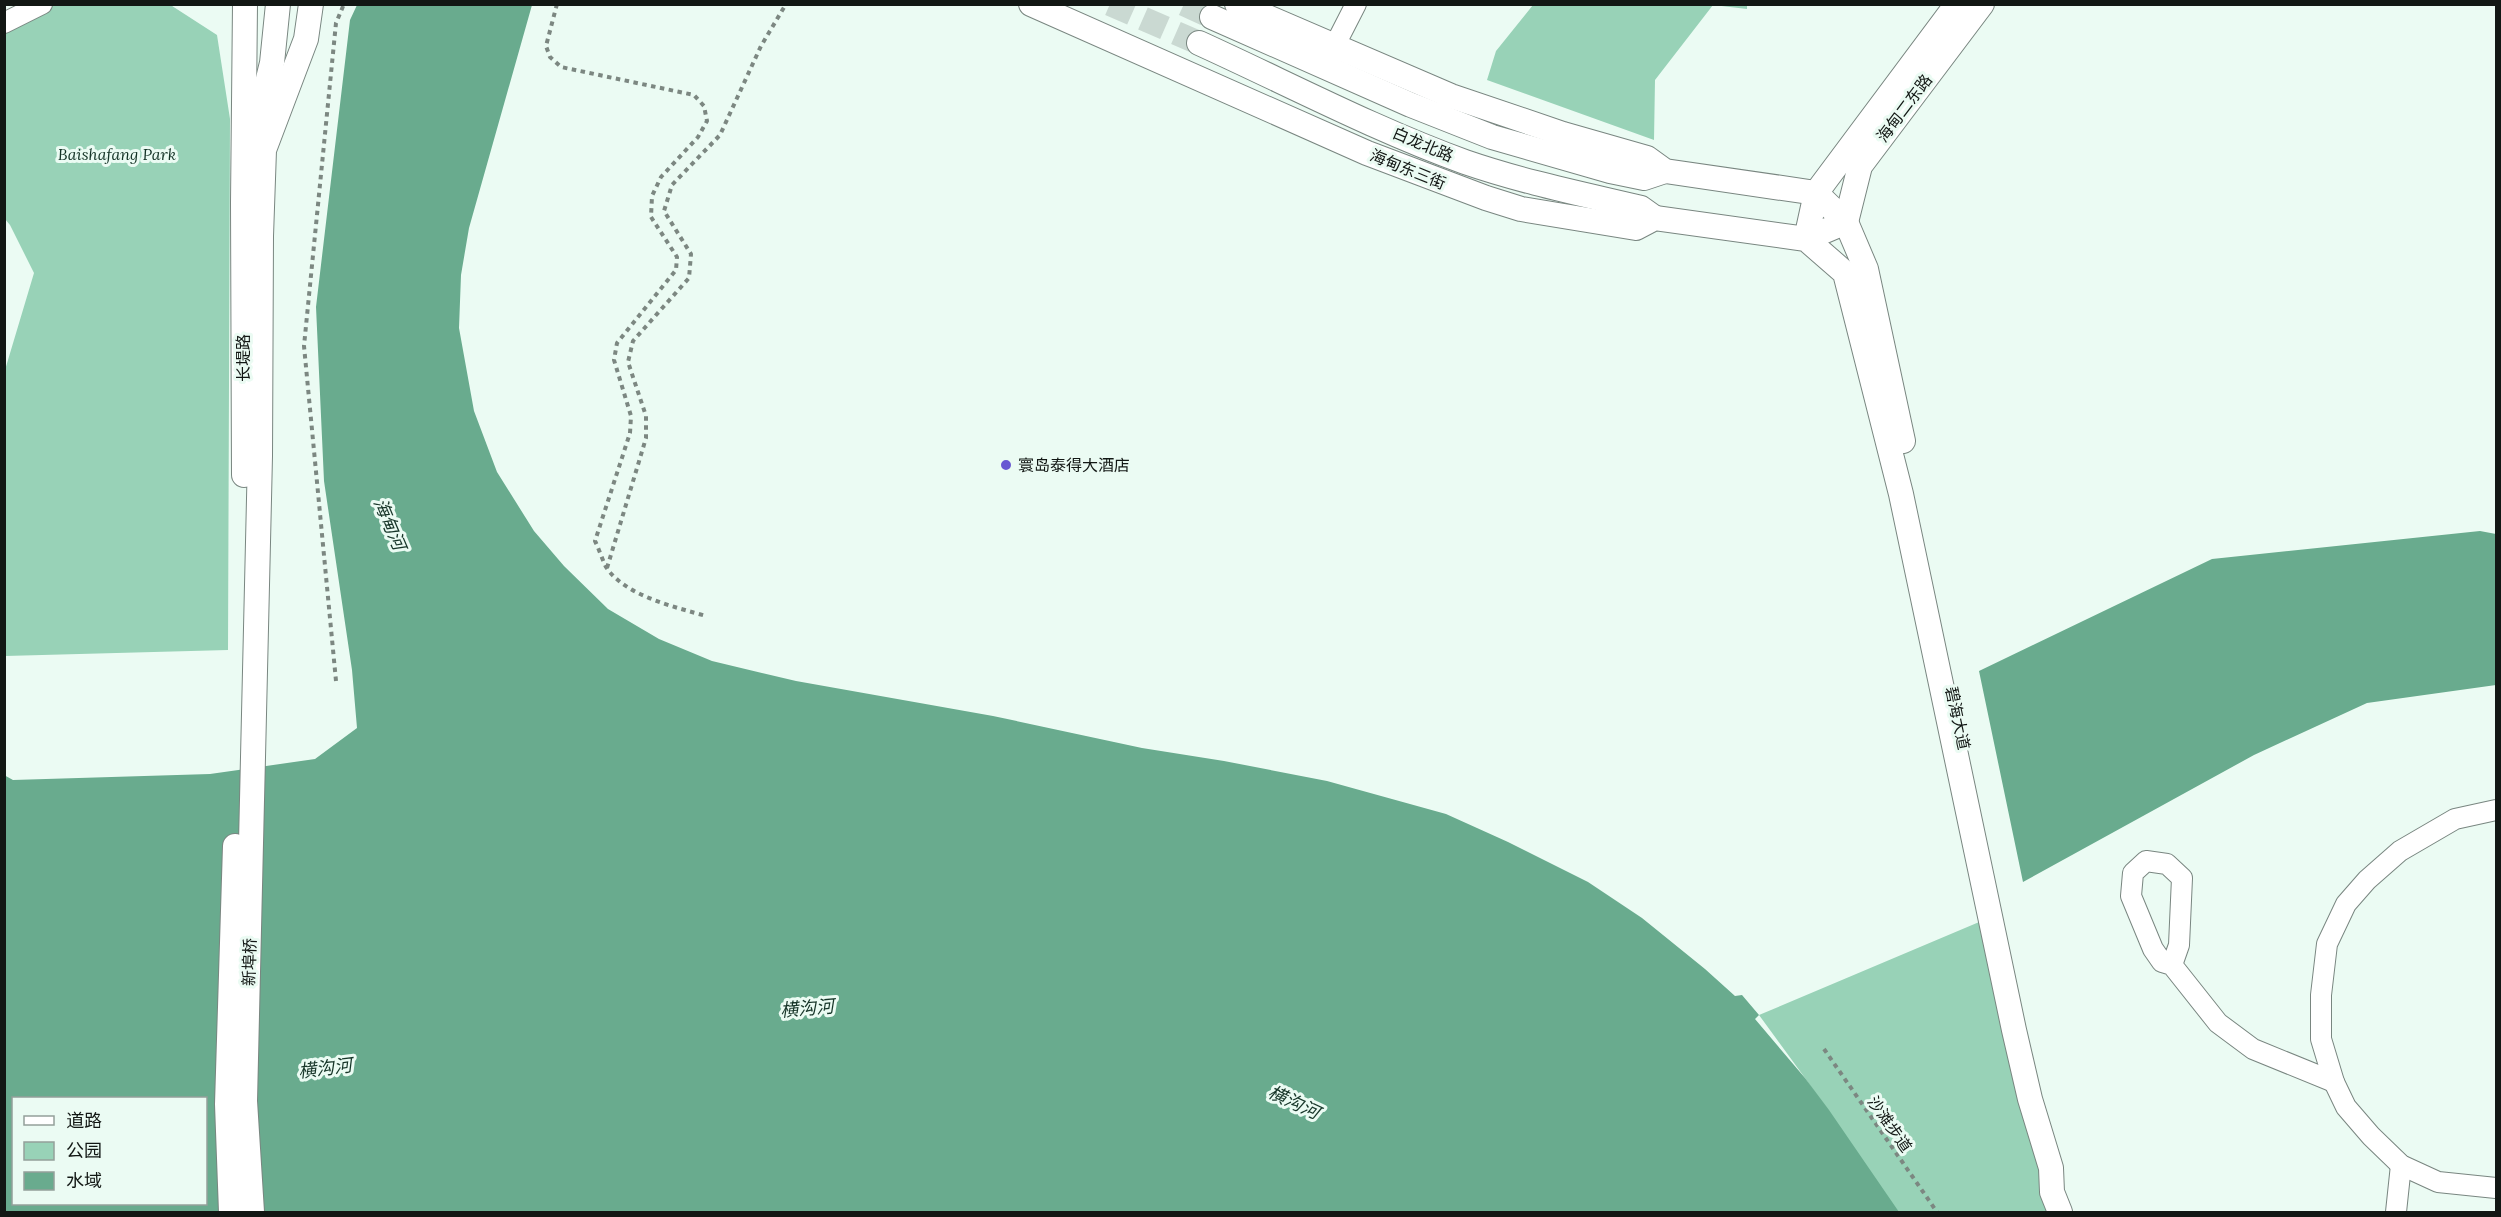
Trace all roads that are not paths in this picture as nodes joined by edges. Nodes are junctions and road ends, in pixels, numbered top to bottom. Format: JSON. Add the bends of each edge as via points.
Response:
{"nodes":[{"id":1,"x":42,"y":4,"type":"edge"},
{"id":2,"x":245,"y":4,"type":"edge"},
{"id":3,"x":278,"y":4,"type":"edge"},
{"id":4,"x":311,"y":4,"type":"edge"},
{"id":5,"x":1031,"y":4,"type":"edge"},
{"id":6,"x":1237,"y":4,"type":"tunnel mouth"},
{"id":7,"x":1356,"y":4,"type":"edge"},
{"id":8,"x":1957,"y":4,"type":"edge"},
{"id":9,"x":1982,"y":4,"type":"edge"},
{"id":10,"x":1212,"y":17,"type":"tunnel mouth"},
{"id":11,"x":4,"y":23,"type":"edge"},
{"id":12,"x":1199,"y":43,"type":"tunnel mouth"},
{"id":13,"x":1334,"y":47,"type":"junction"},
{"id":14,"x":264,"y":150,"type":"junction"},
{"id":15,"x":1665,"y":171,"type":"junction"},
{"id":16,"x":1816,"y":193,"type":"junction"},
{"id":17,"x":1655,"y":218,"type":"junction"},
{"id":18,"x":1846,"y":222,"type":"junction"},
{"id":19,"x":1806,"y":239,"type":"junction"},
{"id":20,"x":246,"y":711,"type":"junction"},
{"id":21,"x":2496,"y":810,"type":"edge"},
{"id":22,"x":2172,"y":965,"type":"junction"},
{"id":23,"x":2334,"y":1082,"type":"junction"},
{"id":24,"x":2401,"y":1165,"type":"junction"},
{"id":25,"x":2496,"y":1188,"type":"edge"},
{"id":26,"x":231,"y":1212,"type":"edge"},
{"id":27,"x":252,"y":1212,"type":"edge"},
{"id":28,"x":2060,"y":1212,"type":"edge"},
{"id":29,"x":2077,"y":1212,"type":"edge"},
{"id":30,"x":2396,"y":1212,"type":"edge"}],
"edges":[{"from":1,"to":11,"type":"street"},
{"from":2,"to":20,"type":"main road","name":"长堤路"},
{"from":3,"to":14,"type":"main road","via":[[272,63],[261,107]]},
{"from":4,"to":14,"type":"main road","via":[[306,39]]},
{"from":5,"to":17,"type":"main road","name":"海甸东三街","via":[[1378,158],[1486,198],[1521,209],[1636,228]]},
{"from":6,"to":13,"type":"main road"},
{"from":7,"to":13,"type":"street"},
{"from":8,"to":16,"type":"main road","name":"海甸二东路"},
{"from":9,"to":18,"type":"main road","name":"海甸二东路","via":[[1860,166]]},
{"from":10,"to":15,"type":"main road","name":"白龙北路","via":[[1485,134],[1644,178]]},
{"from":12,"to":17,"type":"main road","name":"白龙北路","via":[[1464,161],[1641,208]]},
{"from":13,"to":15,"type":"main road","via":[[1473,105],[1647,158]]},
{"from":14,"to":20,"type":"main road","via":[[260,445]]},
{"from":15,"to":16,"type":"main road"},
{"from":16,"to":18,"type":"main road"},
{"from":16,"to":19,"type":"main road"},
{"from":17,"to":19,"type":"main road","name":"海甸东三街"},
{"from":18,"to":19,"type":"main road"},
{"from":18,"to":29,"type":"main road","name":"碧海大道","via":[[1866,268],[2024,1029],[2042,1103]]},
{"from":19,"to":28,"type":"main road","name":"碧海大道","via":[[1845,273],[1900,494],[2014,1030]]},
{"from":20,"to":26,"type":"main road","name":"新埠桥","via":[[227,1104]]},
{"from":20,"to":27,"type":"main road","name":"新埠桥","via":[[245,1101]]},
{"from":21,"to":23,"type":"street","via":[[2455,819],[2400,851],[2346,904],[2327,944],[2321,995],[2321,1039]]},
{"from":22,"to":22,"type":"street","via":[[2179,945],[2182,879],[2167,864],[2146,861],[2133,873],[2131,896],[2153,949],[2162,962]]},
{"from":22,"to":23,"type":"street","via":[[2218,1023],[2253,1049]]},
{"from":23,"to":24,"type":"street","via":[[2346,1107]]},
{"from":24,"to":25,"type":"street","via":[[2438,1182]]},
{"from":24,"to":30,"type":"street"}]}
